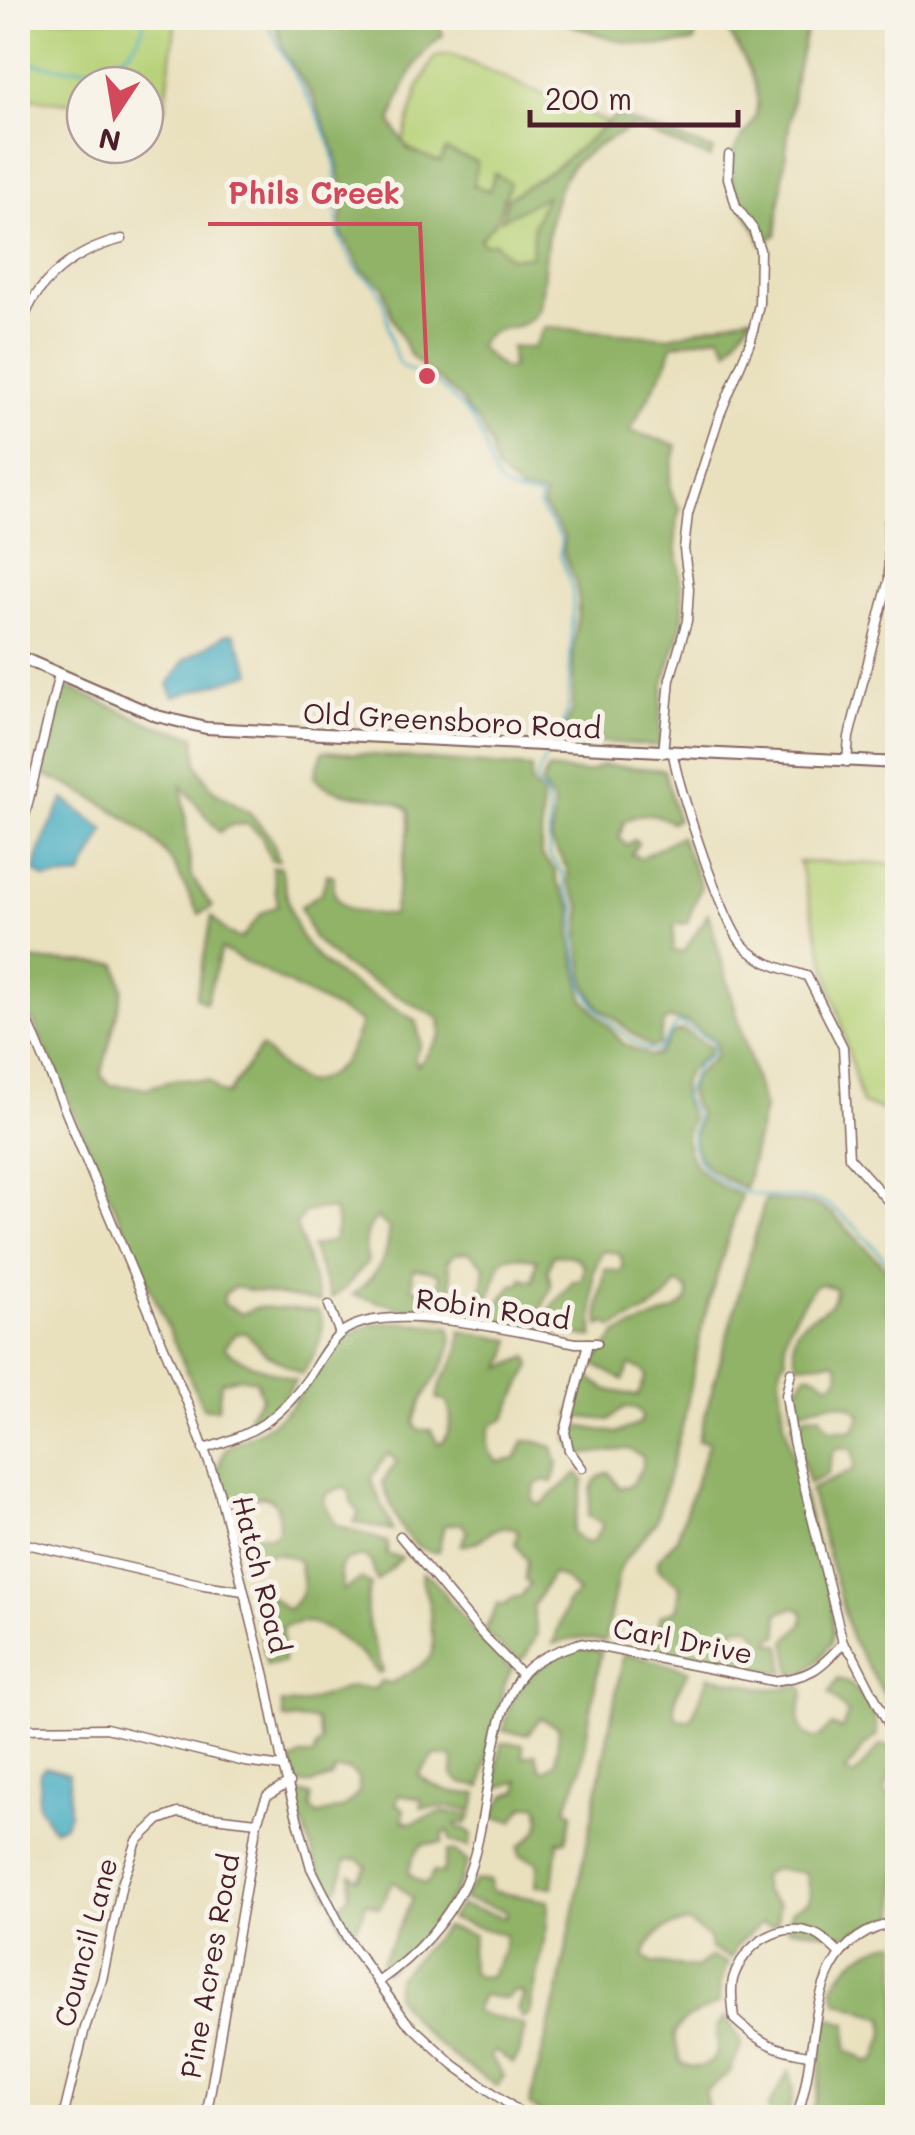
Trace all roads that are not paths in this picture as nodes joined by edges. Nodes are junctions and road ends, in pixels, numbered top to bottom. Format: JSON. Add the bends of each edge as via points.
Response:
{"nodes":[{"id":1,"x":729,"y":154,"type":"dead end"},
{"id":2,"x":122,"y":239,"type":"dead end"},
{"id":3,"x":18,"y":345,"type":"edge"},
{"id":4,"x":898,"y":500,"type":"edge"},
{"id":5,"x":18,"y":656,"type":"edge"},
{"id":6,"x":59,"y":674,"type":"junction"},
{"id":7,"x":668,"y":753,"type":"junction"},
{"id":8,"x":847,"y":762,"type":"junction"},
{"id":9,"x":898,"y":764,"type":"edge"},
{"id":10,"x":18,"y":846,"type":"edge"},
{"id":11,"x":18,"y":988,"type":"edge"},
{"id":12,"x":898,"y":1212,"type":"edge"},
{"id":13,"x":330,"y":1305,"type":"dead end"},
{"id":14,"x":340,"y":1334,"type":"junction"},
{"id":15,"x":792,"y":1372,"type":"dead end"},
{"id":16,"x":204,"y":1449,"type":"junction"},
{"id":17,"x":582,"y":1468,"type":"dead end"},
{"id":18,"x":400,"y":1536,"type":"dead end"},
{"id":19,"x":18,"y":1542,"type":"edge"},
{"id":20,"x":243,"y":1591,"type":"junction"},
{"id":21,"x":843,"y":1643,"type":"junction"},
{"id":22,"x":522,"y":1674,"type":"junction"},
{"id":23,"x":18,"y":1729,"type":"edge"},
{"id":24,"x":891,"y":1729,"type":"dead end"},
{"id":25,"x":283,"y":1767,"type":"junction"},
{"id":26,"x":289,"y":1783,"type":"junction"},
{"id":27,"x":257,"y":1822,"type":"junction"},
{"id":28,"x":898,"y":1922,"type":"edge"},
{"id":29,"x":840,"y":1954,"type":"junction"},
{"id":30,"x":378,"y":1982,"type":"junction"},
{"id":31,"x":809,"y":2056,"type":"junction"},
{"id":32,"x":63,"y":2118,"type":"edge"},
{"id":33,"x":206,"y":2118,"type":"edge"},
{"id":34,"x":528,"y":2118,"type":"edge"},
{"id":35,"x":796,"y":2118,"type":"edge"}],
"edges":[{"from":1,"to":7,"type":"street","via":[[736,206],[760,250],[759,304],[688,514],[687,621],[670,679]]},
{"from":2,"to":3,"type":"street","via":[[80,254],[50,278],[25,314]]},
{"from":4,"to":8,"type":"street","via":[[888,523],[889,579]]},
{"from":5,"to":6,"type":"street","name":"Old Greensboro Road"},
{"from":6,"to":7,"type":"street","name":"Old Greensboro Road","via":[[156,716],[206,728]]},
{"from":6,"to":10,"type":"street"},
{"from":7,"to":8,"type":"street","name":"Old Greensboro Road"},
{"from":7,"to":12,"type":"street","via":[[742,945],[768,964],[807,976],[843,1046],[849,1156]]},
{"from":8,"to":9,"type":"street","name":"Old Greensboro Road"},
{"from":11,"to":16,"type":"street","name":"Hatch Road"},
{"from":13,"to":14,"type":"street"},
{"from":14,"to":16,"type":"street","via":[[270,1422]]},
{"from":14,"to":17,"type":"street","name":"Robin Road","via":[[364,1321],[396,1317],[593,1343],[565,1432]]},
{"from":15,"to":21,"type":"street","via":[[786,1396],[793,1442]]},
{"from":16,"to":20,"type":"street","name":"Hatch Road"},
{"from":18,"to":22,"type":"street"},
{"from":19,"to":20,"type":"street"},
{"from":20,"to":25,"type":"street","name":"Hatch Road"},
{"from":21,"to":22,"type":"street","name":"Carl Drive","via":[[802,1678],[773,1681],[580,1643]]},
{"from":21,"to":24,"type":"street"},
{"from":22,"to":30,"type":"street","via":[[506,1708],[464,1883],[443,1921]]},
{"from":23,"to":25,"type":"street","via":[[106,1728]]},
{"from":25,"to":26,"type":"street","name":"Hatch Road"},
{"from":26,"to":27,"type":"street","via":[[267,1796]]},
{"from":26,"to":30,"type":"street","name":"Hatch Road","via":[[311,1868]]},
{"from":27,"to":32,"type":"street","name":"Council Lane","via":[[178,1813],[137,1841]]},
{"from":27,"to":33,"type":"street","name":"Pine Acres Road"},
{"from":28,"to":29,"type":"street","via":[[864,1934]]},
{"from":29,"to":31,"type":"street","via":[[820,1995]]},
{"from":29,"to":31,"type":"street","via":[[815,1934],[787,1930],[760,1939],[734,1978],[734,2019],[757,2041]]},
{"from":30,"to":34,"type":"street","name":"Hatch Road","via":[[426,2041]]},
{"from":31,"to":35,"type":"street"}]}
